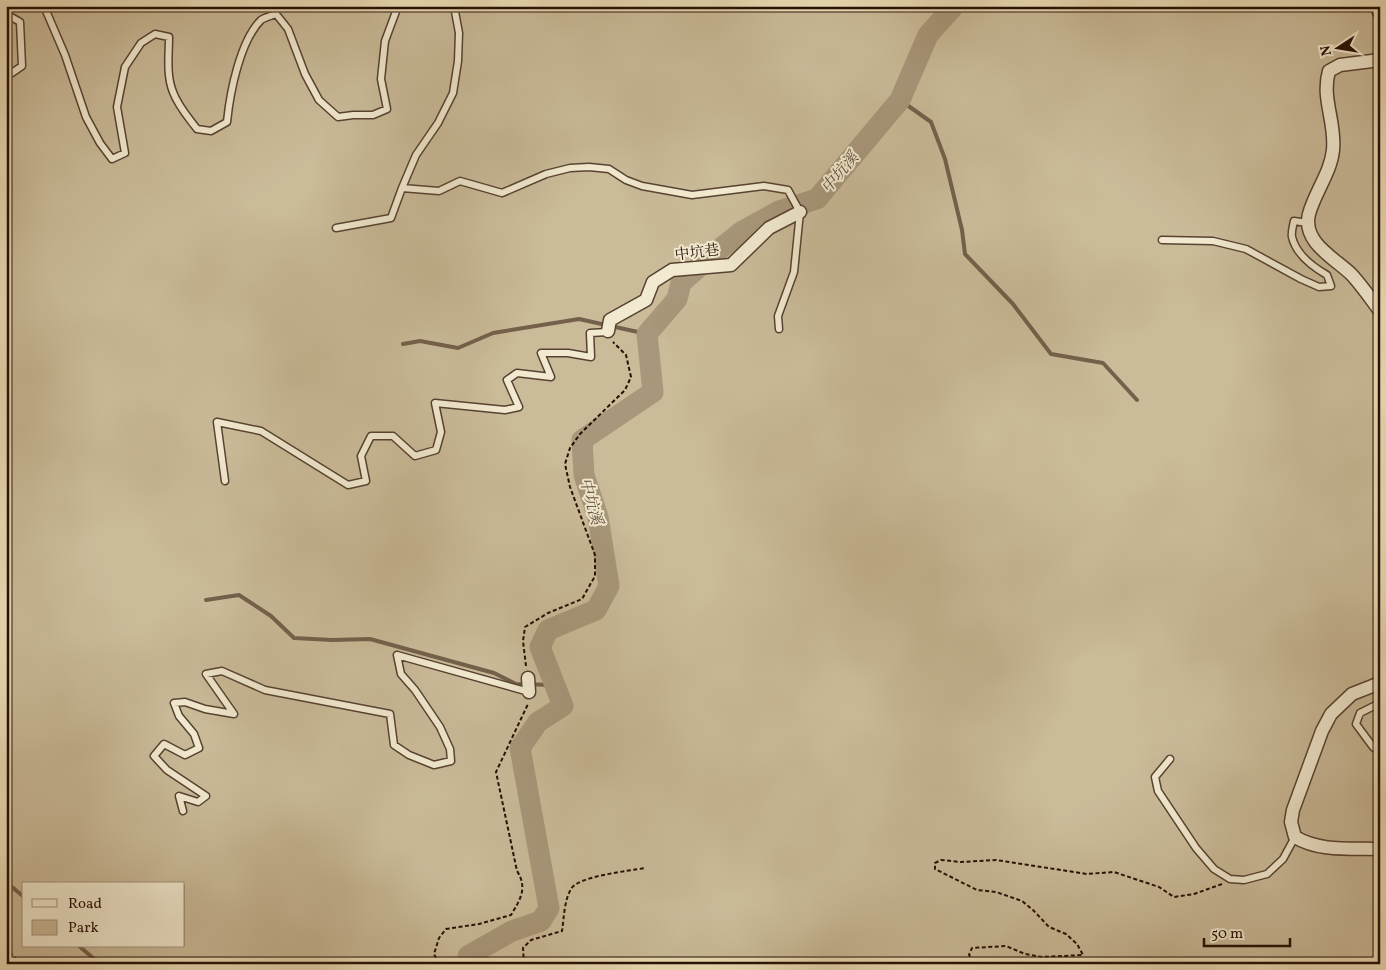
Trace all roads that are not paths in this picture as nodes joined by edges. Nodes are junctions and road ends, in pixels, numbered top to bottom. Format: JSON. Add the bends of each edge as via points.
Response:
{"nodes":[{"id":1,"x":44,"y":6,"type":"edge"},
{"id":2,"x":398,"y":6,"type":"edge"},
{"id":3,"x":454,"y":6,"type":"edge"},
{"id":4,"x":1373,"y":6,"type":"edge"},
{"id":5,"x":6,"y":14,"type":"edge"},
{"id":6,"x":1380,"y":21,"type":"edge"},
{"id":7,"x":1380,"y":60,"type":"edge"},
{"id":8,"x":6,"y":77,"type":"edge"},
{"id":9,"x":402,"y":188,"type":"junction"},
{"id":10,"x":800,"y":212,"type":"junction"},
{"id":11,"x":1308,"y":223,"type":"junction"},
{"id":12,"x":336,"y":228,"type":"dead end"},
{"id":13,"x":1162,"y":240,"type":"dead end"},
{"id":14,"x":1380,"y":311,"type":"edge"},
{"id":15,"x":609,"y":328,"type":"joint"},
{"id":16,"x":779,"y":329,"type":"dead end"},
{"id":17,"x":225,"y":481,"type":"dead end"},
{"id":18,"x":528,"y":678,"type":"road end"},
{"id":19,"x":1380,"y":682,"type":"edge"},
{"id":20,"x":529,"y":692,"type":"joint"},
{"id":21,"x":1380,"y":703,"type":"edge"},
{"id":22,"x":1380,"y":752,"type":"edge"},
{"id":23,"x":1170,"y":760,"type":"dead end"},
{"id":24,"x":183,"y":811,"type":"dead end"},
{"id":25,"x":1295,"y":837,"type":"junction"},
{"id":26,"x":1380,"y":849,"type":"edge"}],
"edges":[{"from":1,"to":2,"type":"lane","via":[[69,64],[86,117],[112,159],[125,153],[117,107],[125,67],[141,43],[156,34],[169,36],[168,68],[172,91],[197,129],[211,132],[227,122],[229,101],[245,42],[262,19],[276,14],[288,29],[319,100],[338,117],[373,115],[387,108],[381,79],[385,41]]},
{"from":3,"to":9,"type":"lane","via":[[460,33],[453,93],[416,155]]},
{"from":4,"to":6,"type":"lane"},
{"from":5,"to":8,"type":"lane","via":[[20,22],[22,66]]},
{"from":7,"to":11,"type":"street","via":[[1340,65],[1329,71],[1325,95],[1333,132],[1333,151]]},
{"from":9,"to":10,"type":"lane","via":[[439,191],[460,181],[502,193],[546,174],[589,167],[609,169],[642,186],[692,195],[764,186],[788,190]]},
{"from":9,"to":12,"type":"lane","via":[[391,218]]},
{"from":10,"to":15,"type":"street","name":"中坑巷","via":[[769,228],[731,265],[672,270],[653,282],[646,300]]},
{"from":10,"to":16,"type":"lane","via":[[794,272],[778,316]]},
{"from":11,"to":13,"type":"lane","via":[[1294,221],[1292,236],[1297,250],[1327,275],[1331,286],[1319,287],[1300,280],[1246,249],[1213,241]]},
{"from":11,"to":14,"type":"street","via":[[1308,230],[1321,250],[1351,274]]},
{"from":15,"to":17,"type":"lane","via":[[590,333],[590,357],[568,353],[541,354],[551,377],[517,373],[507,380],[519,407],[505,410],[435,402],[442,432],[436,450],[415,456],[393,436],[371,436],[361,456],[366,481],[348,485],[261,431],[217,422]]},
{"from":18,"to":20,"type":"street"},
{"from":19,"to":25,"type":"street","via":[[1352,694],[1331,714],[1293,810]]},
{"from":20,"to":24,"type":"lane","via":[[397,655],[400,674],[430,709],[450,749],[451,761],[434,765],[394,745],[390,714],[265,690],[222,672],[206,674],[234,714],[184,702],[174,703],[200,748],[185,755],[164,744],[154,756],[167,770],[206,796],[198,802],[179,796]]},
{"from":21,"to":22,"type":"lane","via":[[1360,713],[1356,724]]},
{"from":23,"to":25,"type":"lane","via":[[1155,777],[1158,791],[1196,848],[1214,869],[1230,880],[1267,874],[1283,859]]},
{"from":25,"to":26,"type":"street","via":[[1318,848]]}]}
